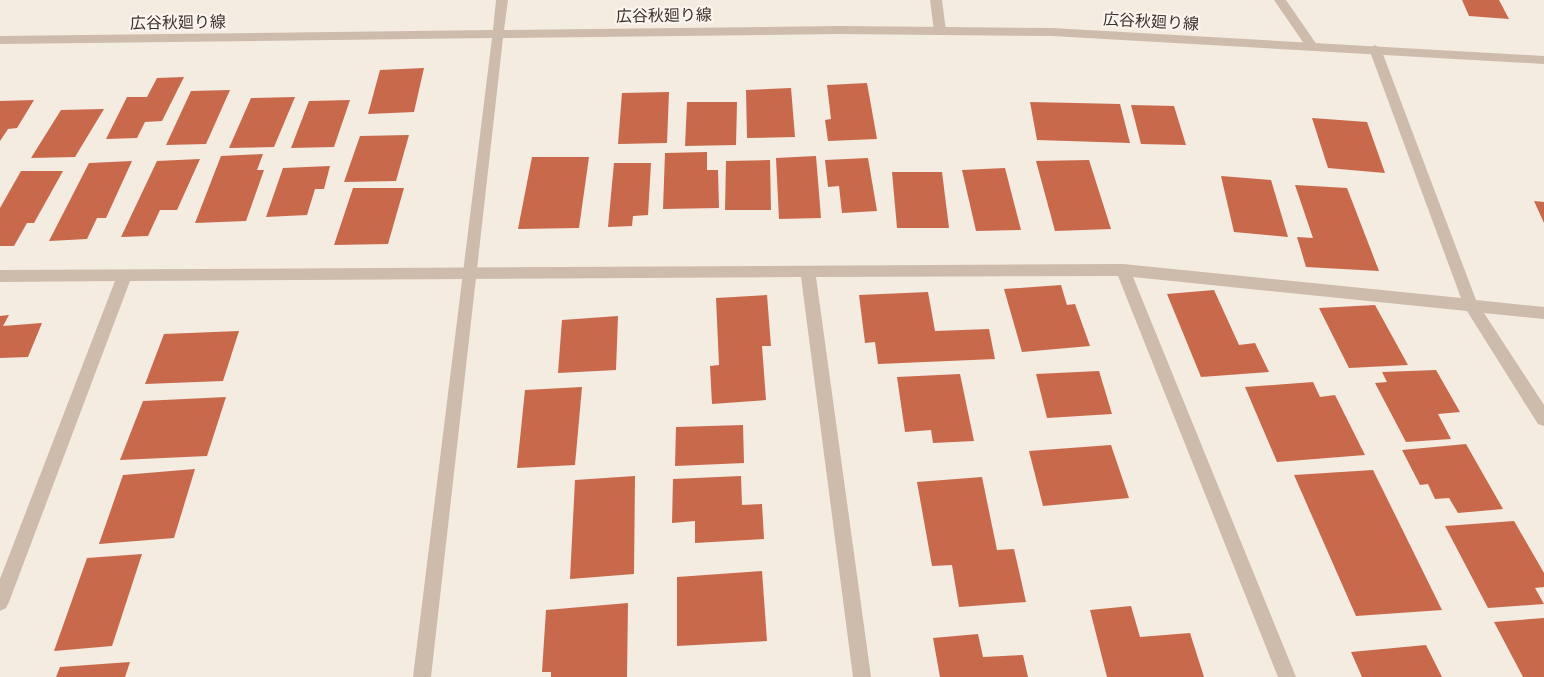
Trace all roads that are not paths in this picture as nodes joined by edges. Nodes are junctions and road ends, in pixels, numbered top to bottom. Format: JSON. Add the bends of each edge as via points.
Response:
{"nodes":[{"id":1,"x":502,"y":0,"type":"edge"},
{"id":2,"x":936,"y":0,"type":"edge"},
{"id":3,"x":1280,"y":0,"type":"edge"},
{"id":4,"x":940,"y":31,"type":"junction"},
{"id":5,"x":498,"y":34,"type":"junction"},
{"id":6,"x":0,"y":40,"type":"edge"},
{"id":7,"x":1311,"y":45,"type":"junction"},
{"id":8,"x":1375,"y":50,"type":"junction"},
{"id":9,"x":1544,"y":60,"type":"edge"},
{"id":10,"x":1123,"y":270,"type":"junction"},
{"id":11,"x":470,"y":272,"type":"junction"},
{"id":12,"x":808,"y":273,"type":"junction"},
{"id":13,"x":125,"y":275,"type":"junction"},
{"id":14,"x":0,"y":276,"type":"edge"},
{"id":15,"x":1470,"y":304,"type":"junction"},
{"id":16,"x":1544,"y":313,"type":"edge"},
{"id":17,"x":1544,"y":419,"type":"edge"},
{"id":18,"x":0,"y":602,"type":"edge"},
{"id":19,"x":422,"y":677,"type":"edge"},
{"id":20,"x":862,"y":677,"type":"edge"},
{"id":21,"x":1287,"y":677,"type":"edge"}],
"edges":[{"from":1,"to":5,"type":"street"},
{"from":2,"to":4,"type":"street"},
{"from":3,"to":7,"type":"street"},
{"from":4,"to":5,"type":"street","name":"広谷秋廻り線"},
{"from":4,"to":7,"type":"street","name":"広谷秋廻り線","via":[[1052,32]]},
{"from":5,"to":6,"type":"street","name":"広谷秋廻り線"},
{"from":5,"to":11,"type":"street"},
{"from":7,"to":8,"type":"street","name":"広谷秋廻り線"},
{"from":8,"to":9,"type":"street","name":"広谷秋廻り線"},
{"from":8,"to":15,"type":"street"},
{"from":10,"to":12,"type":"street"},
{"from":10,"to":15,"type":"street"},
{"from":10,"to":21,"type":"street"},
{"from":11,"to":12,"type":"street"},
{"from":11,"to":13,"type":"street"},
{"from":11,"to":19,"type":"street"},
{"from":12,"to":20,"type":"street"},
{"from":13,"to":14,"type":"street"},
{"from":13,"to":18,"type":"street"},
{"from":15,"to":16,"type":"street"},
{"from":15,"to":17,"type":"street"}]}
